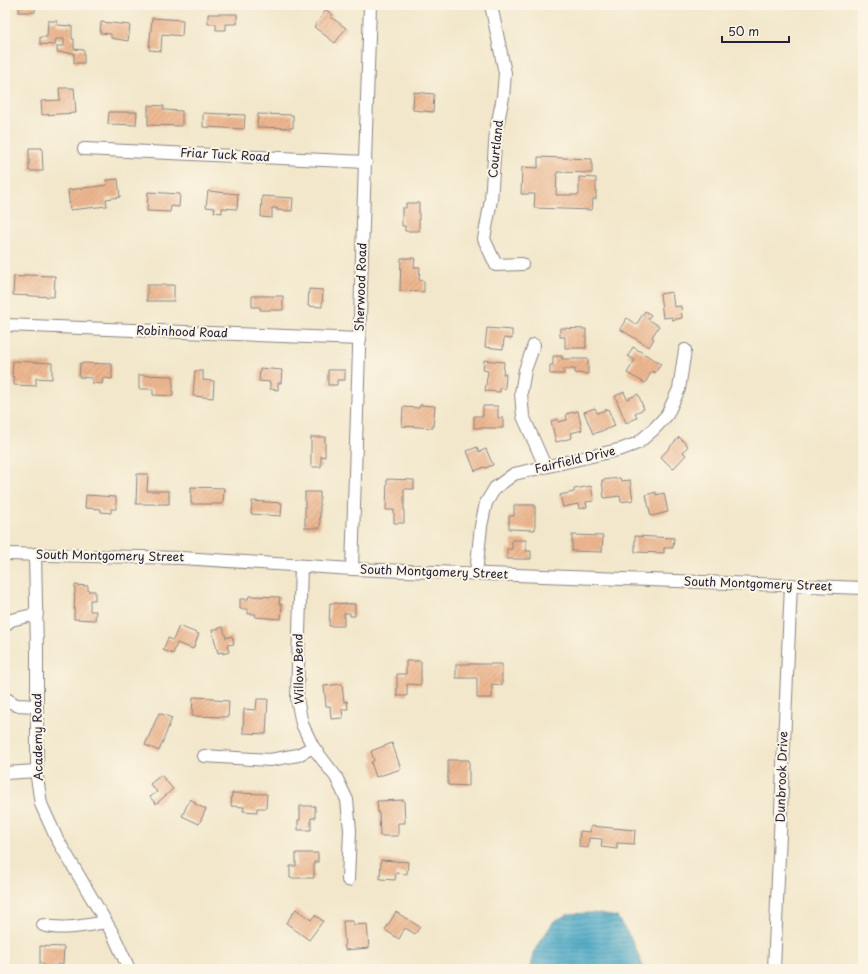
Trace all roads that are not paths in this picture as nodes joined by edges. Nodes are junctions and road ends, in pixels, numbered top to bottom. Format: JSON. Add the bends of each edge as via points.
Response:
{"nodes":[{"id":1,"x":370,"y":5,"type":"edge"},
{"id":2,"x":490,"y":5,"type":"edge"},
{"id":3,"x":84,"y":148,"type":"dead end"},
{"id":4,"x":366,"y":162,"type":"junction"},
{"id":5,"x":522,"y":264,"type":"dead end"},
{"id":6,"x":5,"y":325,"type":"edge"},
{"id":7,"x":360,"y":339,"type":"junction"},
{"id":8,"x":534,"y":345,"type":"dead end"},
{"id":9,"x":685,"y":350,"type":"dead end"},
{"id":10,"x":545,"y":466,"type":"junction"},
{"id":11,"x":5,"y":554,"type":"edge"},
{"id":12,"x":35,"y":554,"type":"junction"},
{"id":13,"x":300,"y":566,"type":"junction"},
{"id":14,"x":352,"y":569,"type":"junction"},
{"id":15,"x":476,"y":573,"type":"junction"},
{"id":16,"x":791,"y":585,"type":"junction"},
{"id":17,"x":863,"y":588,"type":"edge"},
{"id":18,"x":37,"y":614,"type":"junction"},
{"id":19,"x":5,"y":625,"type":"edge"},
{"id":20,"x":5,"y":698,"type":"edge"},
{"id":21,"x":37,"y":706,"type":"junction"},
{"id":22,"x":313,"y":748,"type":"junction"},
{"id":23,"x":204,"y":756,"type":"dead end"},
{"id":24,"x":36,"y":771,"type":"junction"},
{"id":25,"x":5,"y":773,"type":"edge"},
{"id":26,"x":348,"y":880,"type":"dead end"},
{"id":27,"x":106,"y":922,"type":"junction"},
{"id":28,"x":43,"y":925,"type":"dead end"},
{"id":29,"x":129,"y":969,"type":"edge"},
{"id":30,"x":774,"y":969,"type":"edge"}],
"edges":[{"from":1,"to":4,"type":"street","name":"Sherwood Road"},
{"from":2,"to":5,"type":"street","name":"Courtland","via":[[505,73],[496,132],[491,200],[484,239],[496,264]]},
{"from":3,"to":4,"type":"street","name":"Friar Tuck Road"},
{"from":4,"to":7,"type":"street","name":"Sherwood Road"},
{"from":6,"to":7,"type":"street","name":"Robinhood Road"},
{"from":7,"to":14,"type":"street","name":"Sherwood Road"},
{"from":8,"to":10,"type":"street","via":[[525,370],[521,393],[523,416]]},
{"from":9,"to":10,"type":"street","name":"Fairfield Drive","via":[[679,389],[667,415],[638,443]]},
{"from":10,"to":15,"type":"street","name":"Fairfield Drive","via":[[514,474],[495,488],[486,503]]},
{"from":11,"to":12,"type":"street","name":"South Montgomery Street"},
{"from":12,"to":13,"type":"street","name":"South Montgomery Street","via":[[182,558]]},
{"from":12,"to":18,"type":"street","name":"Academy Road"},
{"from":13,"to":14,"type":"street","name":"South Montgomery Street"},
{"from":13,"to":22,"type":"street","name":"Willow Bend","via":[[297,699],[302,724]]},
{"from":14,"to":15,"type":"street","name":"South Montgomery Street"},
{"from":15,"to":16,"type":"street","name":"South Montgomery Street"},
{"from":16,"to":17,"type":"street","name":"South Montgomery Street"},
{"from":16,"to":30,"type":"street","name":"Dunbrook Drive"},
{"from":18,"to":19,"type":"street","via":[[11,620]]},
{"from":18,"to":21,"type":"street","name":"Academy Road"},
{"from":20,"to":21,"type":"street","via":[[16,705]]},
{"from":21,"to":24,"type":"street","name":"Academy Road"},
{"from":22,"to":23,"type":"street","via":[[298,755],[270,760]]},
{"from":22,"to":26,"type":"street","name":"Willow Bend","via":[[336,777],[347,800],[350,830]]},
{"from":24,"to":25,"type":"street"},
{"from":24,"to":27,"type":"street","name":"Academy Road","via":[[41,804],[56,837]]},
{"from":27,"to":28,"type":"street","via":[[73,927],[52,928]]},
{"from":27,"to":29,"type":"street","name":"Academy Road"}]}
